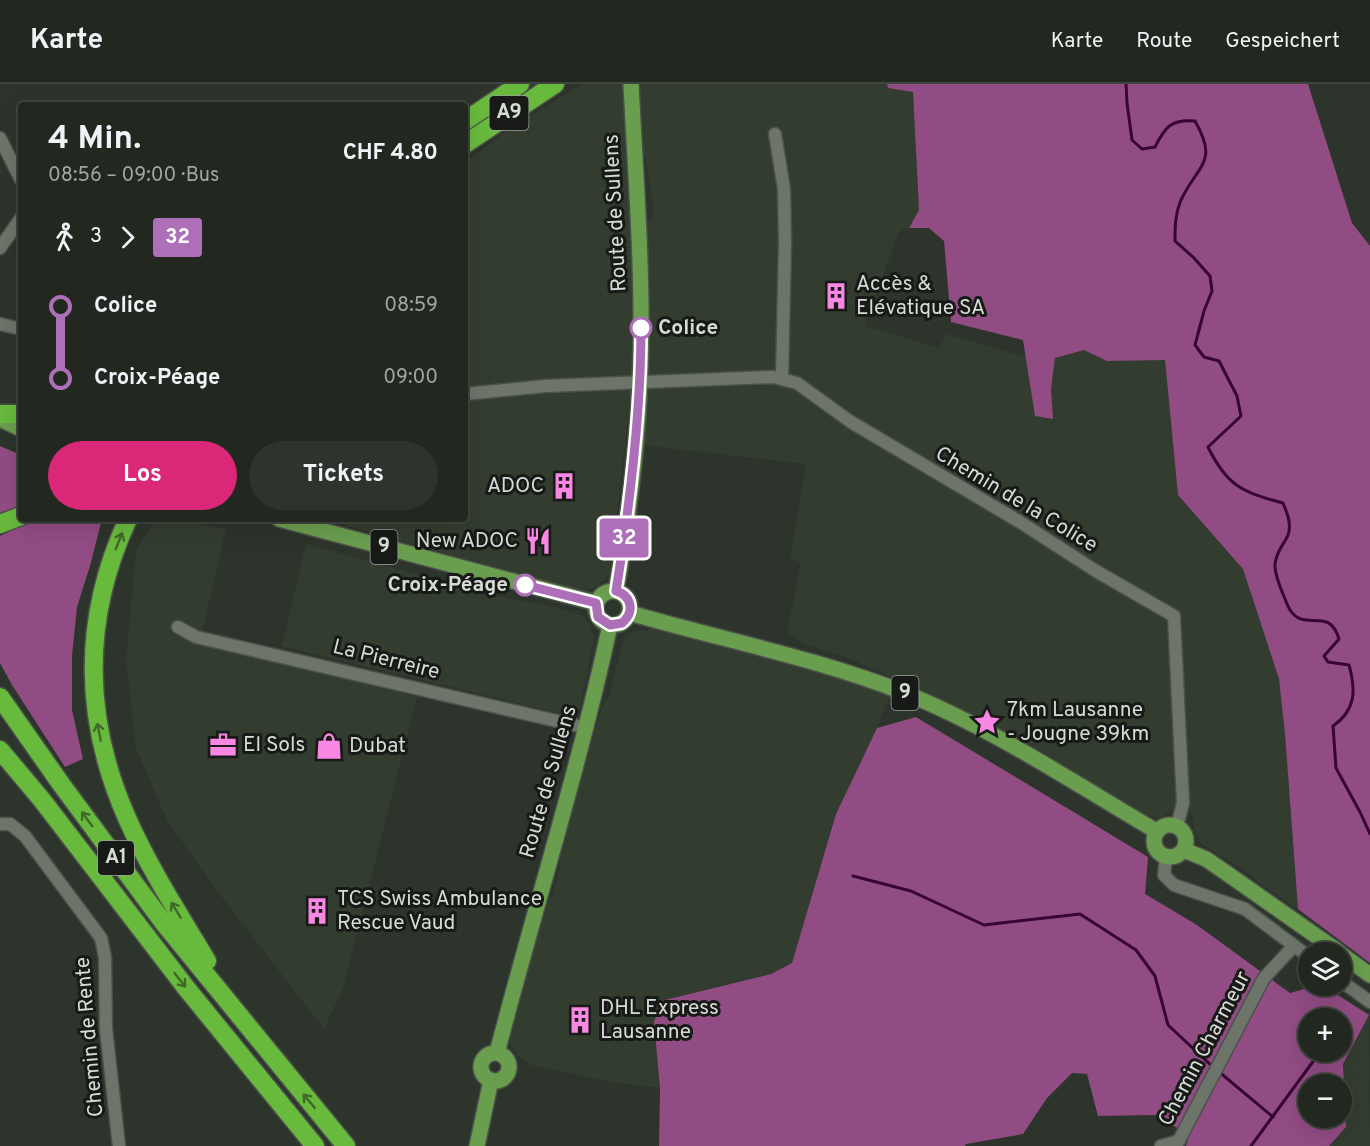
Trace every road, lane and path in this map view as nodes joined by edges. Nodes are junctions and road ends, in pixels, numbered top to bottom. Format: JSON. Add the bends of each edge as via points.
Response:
{"nodes":[{"id":1,"x":520,"y":84,"type":"edge"},
{"id":2,"x":555,"y":84,"type":"edge"},
{"id":3,"x":631,"y":84,"type":"edge"},
{"id":4,"x":468,"y":119,"type":"edge"},
{"id":5,"x":775,"y":134,"type":"dead end"},
{"id":6,"x":0,"y":138,"type":"edge"},
{"id":7,"x":468,"y":142,"type":"edge"},
{"id":8,"x":18,"y":174,"type":"edge"},
{"id":9,"x":18,"y":222,"type":"edge"},
{"id":10,"x":0,"y":248,"type":"edge"},
{"id":11,"x":0,"y":324,"type":"edge"},
{"id":12,"x":18,"y":328,"type":"edge"},
{"id":13,"x":782,"y":378,"type":"junction"},
{"id":14,"x":640,"y":383,"type":"junction"},
{"id":15,"x":468,"y":394,"type":"edge"},
{"id":16,"x":0,"y":414,"type":"edge"},
{"id":17,"x":18,"y":414,"type":"edge"},
{"id":18,"x":0,"y":419,"type":"edge"},
{"id":19,"x":18,"y":428,"type":"edge"},
{"id":20,"x":18,"y":517,"type":"edge"},
{"id":21,"x":127,"y":522,"type":"edge"},
{"id":22,"x":290,"y":522,"type":"edge"},
{"id":23,"x":0,"y":524,"type":"edge"},
{"id":24,"x":616,"y":591,"type":"junction"},
{"id":25,"x":596,"y":603,"type":"junction"},
{"id":26,"x":630,"y":613,"type":"junction"},
{"id":27,"x":610,"y":625,"type":"junction"},
{"id":28,"x":178,"y":627,"type":"dead end"},
{"id":29,"x":0,"y":697,"type":"edge"},
{"id":30,"x":587,"y":728,"type":"junction"},
{"id":31,"x":0,"y":735,"type":"edge"},
{"id":32,"x":0,"y":750,"type":"edge"},
{"id":33,"x":42,"y":800,"type":"junction"},
{"id":34,"x":0,"y":824,"type":"edge"},
{"id":35,"x":1177,"y":826,"type":"junction"},
{"id":36,"x":1156,"y":831,"type":"junction"},
{"id":37,"x":1184,"y":850,"type":"junction"},
{"id":38,"x":1166,"y":857,"type":"junction"},
{"id":39,"x":1324,"y":942,"type":"edge"},
{"id":40,"x":1294,"y":945,"type":"junction"},
{"id":41,"x":1298,"y":948,"type":"edge"},
{"id":42,"x":1352,"y":962,"type":"edge"},
{"id":43,"x":1370,"y":975,"type":"edge"},
{"id":44,"x":1352,"y":989,"type":"edge"},
{"id":45,"x":1370,"y":1002,"type":"edge"},
{"id":46,"x":239,"y":1014,"type":"junction"},
{"id":47,"x":1178,"y":1144,"type":"edge"},
{"id":48,"x":119,"y":1146,"type":"edge"},
{"id":49,"x":315,"y":1146,"type":"edge"},
{"id":50,"x":346,"y":1146,"type":"edge"},
{"id":51,"x":477,"y":1146,"type":"edge"},
{"id":52,"x":1161,"y":1146,"type":"edge"}],
"edges":[{"from":1,"to":4,"type":"highway","number":"A9"},
{"from":2,"to":7,"type":"highway","number":"A9"},
{"from":3,"to":14,"type":"main road","name":"Route de Sullens","via":[[640,280]]},
{"from":5,"to":13,"type":"street","via":[[784,200]]},
{"from":6,"to":8,"type":"street"},
{"from":9,"to":10,"type":"street"},
{"from":11,"to":12,"type":"street"},
{"from":13,"to":14,"type":"street","name":"Chemin de la Colice"},
{"from":13,"to":35,"type":"street","name":"Chemin de la Colice","via":[[1174,616],[1183,803]]},
{"from":14,"to":15,"type":"street","name":"Chemin de la Colice"},
{"from":14,"to":24,"type":"main road","name":"Route de Sullens"},
{"from":16,"to":17,"type":"highway"},
{"from":18,"to":19,"type":"main road"},
{"from":20,"to":23,"type":"highway"},
{"from":46,"to":21,"type":"highway","one_way":true,"via":[[137,840],[111,777],[99,731],[93,662],[98,616]]},
{"from":22,"to":25,"type":"main road","number":"9"},
{"from":24,"to":25,"type":"main road","via":[[606,592]]},
{"from":24,"to":26,"type":"main road","via":[[627,596]]},
{"from":25,"to":27,"type":"main road","via":[[598,617]]},
{"from":26,"to":27,"type":"main road","via":[[622,623]]},
{"from":26,"to":36,"type":"main road","number":"9","via":[[843,671],[907,694],[980,729]]},
{"from":27,"to":30,"type":"main road","name":"Route de Sullens"},
{"from":28,"to":30,"type":"street","name":"La Pierreire","via":[[196,637]]},
{"from":46,"to":29,"type":"highway","number":"A1","one_way":true,"via":[[124,870]]},
{"from":30,"to":51,"type":"main road","name":"Route de Sullens","via":[[497,1053],[508,1061],[509,1070],[500,1080],[491,1080]]},
{"from":31,"to":33,"type":"highway","number":"A1"},
{"from":32,"to":33,"type":"highway"},
{"from":33,"to":49,"type":"highway","number":"A1","one_way":true,"via":[[180,980]]},
{"from":34,"to":48,"type":"street","name":"Chemin de Rente","via":[[10,824],[25,836],[100,938],[105,957],[106,1029]]},
{"from":35,"to":36,"type":"main road","via":[[1168,825]]},
{"from":35,"to":37,"type":"main road","via":[[1185,834]]},
{"from":36,"to":38,"type":"main road","via":[[1154,847]]},
{"from":37,"to":38,"type":"main road"},
{"from":37,"to":39,"type":"main road","via":[[1225,872]]},
{"from":38,"to":40,"type":"street","via":[[1164,875],[1173,885],[1237,905]]},
{"from":40,"to":41,"type":"street"},
{"from":40,"to":47,"type":"street","name":"Chemin Charmeur","via":[[1264,978]]},
{"from":42,"to":43,"type":"main road"},
{"from":44,"to":45,"type":"street"},
{"from":50,"to":46,"type":"highway","number":"A1","one_way":true},
{"from":47,"to":52,"type":"street"}]}
